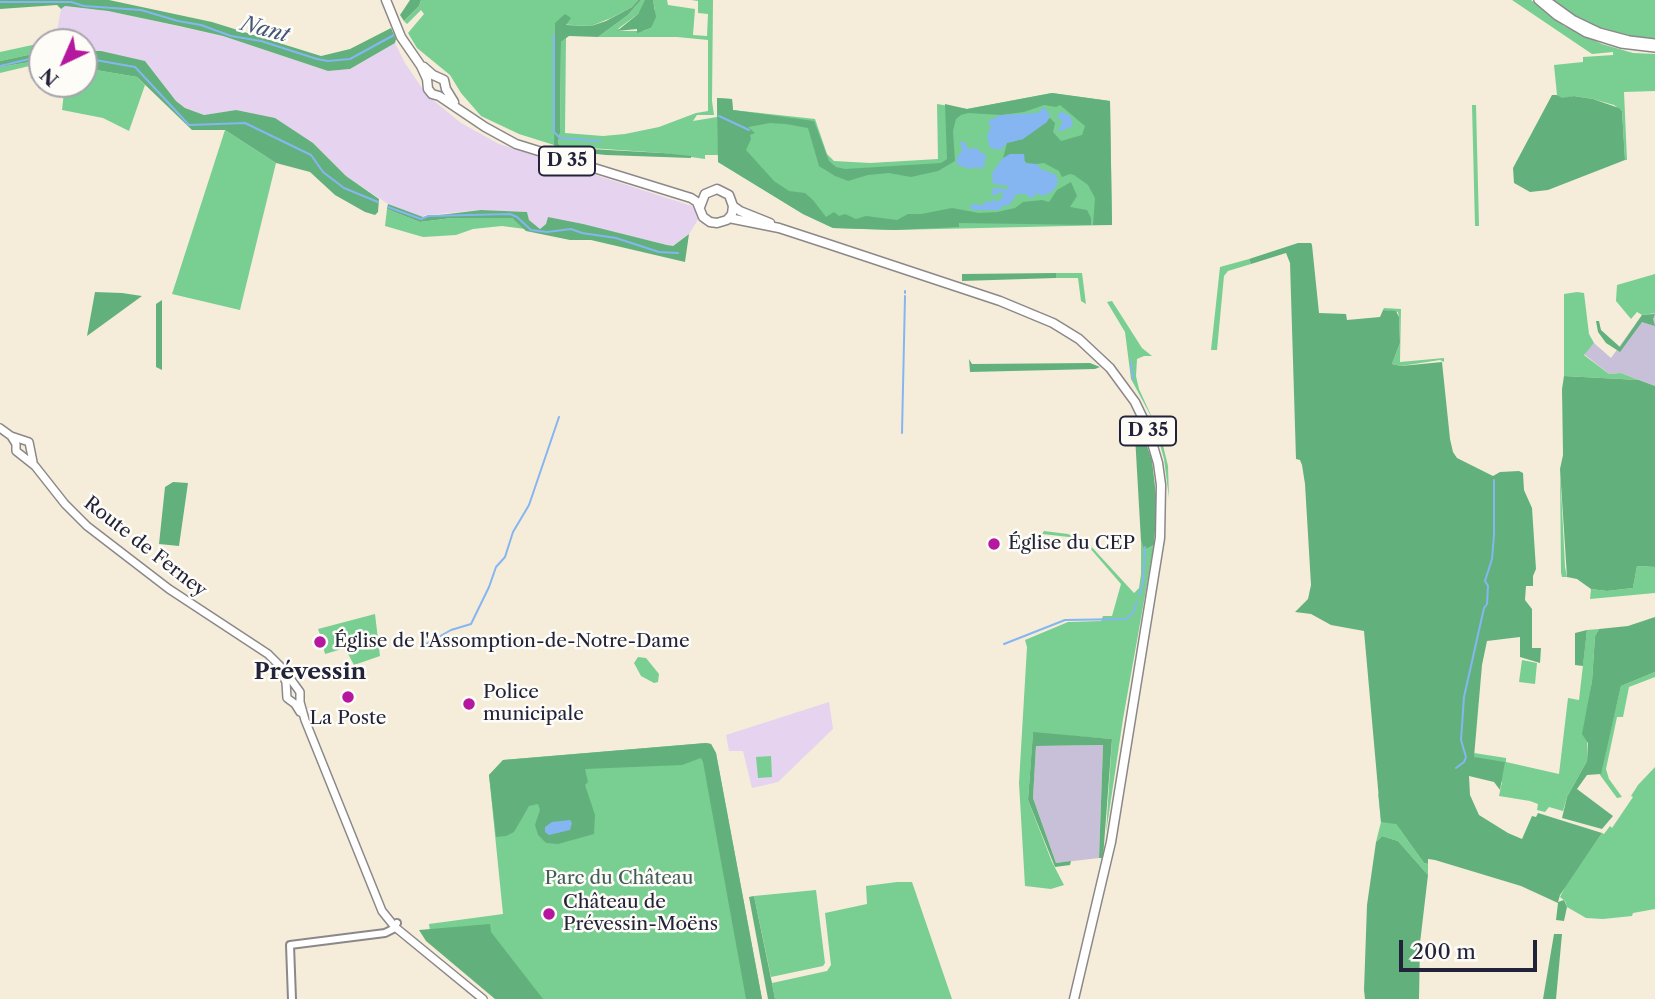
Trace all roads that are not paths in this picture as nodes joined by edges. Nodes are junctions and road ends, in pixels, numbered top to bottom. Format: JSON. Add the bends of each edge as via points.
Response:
{"nodes":[{"id":1,"x":386,"y":0,"type":"edge"},
{"id":2,"x":1538,"y":0,"type":"edge"},
{"id":3,"x":1546,"y":0,"type":"edge"},
{"id":4,"x":1655,"y":43,"type":"edge"},
{"id":5,"x":1655,"y":48,"type":"edge"},
{"id":6,"x":432,"y":79,"type":"junction"},
{"id":7,"x":443,"y":92,"type":"junction"},
{"id":8,"x":656,"y":187,"type":"junction"},
{"id":9,"x":705,"y":194,"type":"junction"},
{"id":10,"x":733,"y":206,"type":"junction"},
{"id":11,"x":700,"y":207,"type":"junction"},
{"id":12,"x":729,"y":218,"type":"junction"},
{"id":13,"x":779,"y":228,"type":"junction"},
{"id":14,"x":0,"y":428,"type":"edge"},
{"id":15,"x":16,"y":440,"type":"junction"},
{"id":16,"x":26,"y":452,"type":"junction"},
{"id":17,"x":290,"y":688,"type":"junction"},
{"id":18,"x":296,"y":699,"type":"junction"},
{"id":19,"x":394,"y":924,"type":"junction"},
{"id":20,"x":292,"y":999,"type":"edge"},
{"id":21,"x":484,"y":999,"type":"edge"},
{"id":22,"x":490,"y":999,"type":"edge"},
{"id":23,"x":1074,"y":999,"type":"edge"}],
"edges":[{"from":1,"to":6,"type":"main road","via":[[401,37]]},
{"from":2,"to":5,"type":"main road","via":[[1598,38]]},
{"from":3,"to":4,"type":"main road","via":[[1599,32]]},
{"from":6,"to":7,"type":"main road","via":[[444,80]]},
{"from":6,"to":7,"type":"main road","via":[[430,93]]},
{"from":7,"to":8,"type":"main road","number":"D 35","via":[[485,127],[532,149]]},
{"from":8,"to":9,"type":"main road","number":"D 35"},
{"from":8,"to":11,"type":"main road","number":"D 35","via":[[691,198]]},
{"from":9,"to":10,"type":"main road","via":[[723,191]]},
{"from":9,"to":11,"type":"main road"},
{"from":10,"to":12,"type":"main road"},
{"from":10,"to":13,"type":"main road","number":"D 35"},
{"from":11,"to":12,"type":"main road","via":[[710,222]]},
{"from":12,"to":13,"type":"main road","number":"D 35"},
{"from":13,"to":23,"type":"main road","number":"D 35","via":[[1000,300],[1053,323],[1079,339],[1110,368],[1135,402],[1150,436],[1162,496],[1157,557],[1111,842]]},
{"from":14,"to":15,"type":"main road"},
{"from":15,"to":16,"type":"main road","via":[[16,451]]},
{"from":15,"to":16,"type":"main road","via":[[29,442]]},
{"from":16,"to":17,"type":"main road","name":"Route de Ferney","via":[[87,526],[247,641],[281,672]]},
{"from":17,"to":18,"type":"main road","via":[[299,690]]},
{"from":17,"to":18,"type":"main road","via":[[286,698]]},
{"from":18,"to":19,"type":"main road","via":[[371,887]]},
{"from":19,"to":20,"type":"street","via":[[383,932],[290,945]]},
{"from":19,"to":21,"type":"main road"},
{"from":19,"to":22,"type":"main road"}]}
